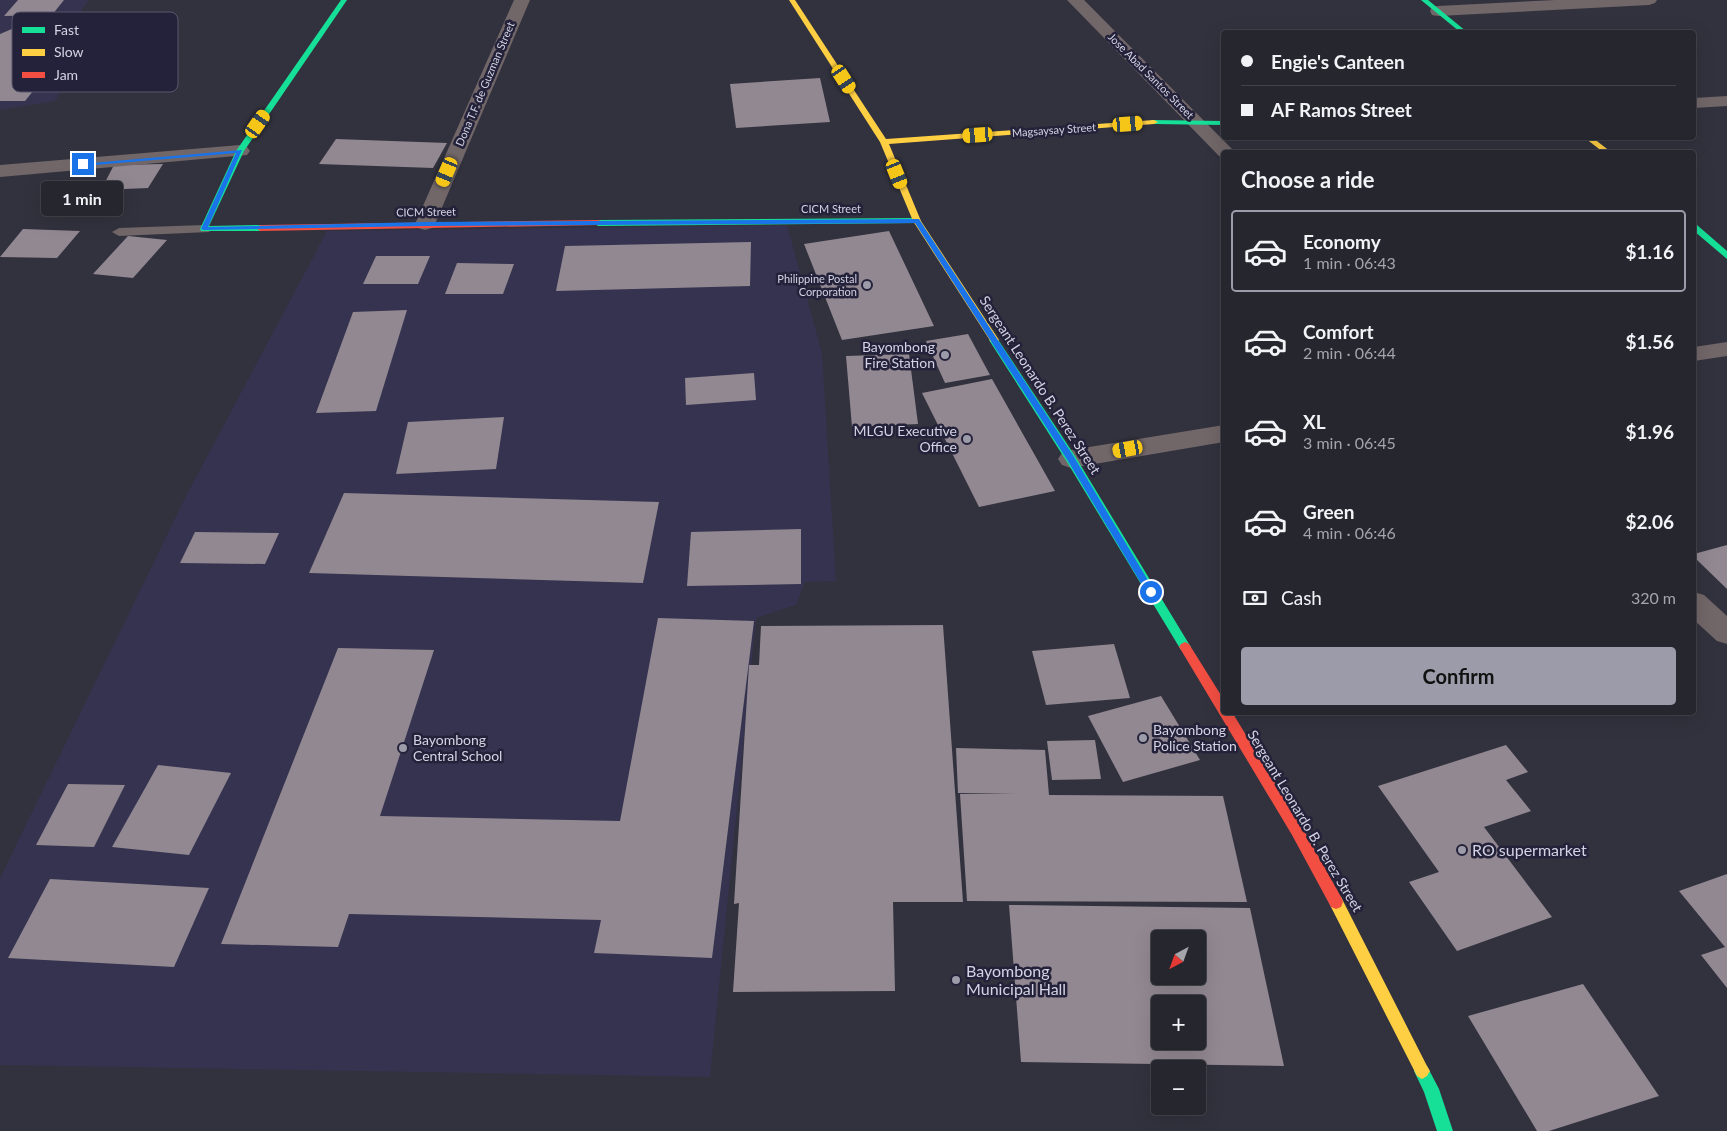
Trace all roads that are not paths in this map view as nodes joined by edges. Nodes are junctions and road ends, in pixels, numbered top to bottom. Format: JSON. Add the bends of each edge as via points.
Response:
{"nodes":[{"id":1,"x":344,"y":0,"type":"edge"},
{"id":2,"x":522,"y":0,"type":"edge"},
{"id":3,"x":792,"y":0,"type":"edge"},
{"id":4,"x":1075,"y":0,"type":"edge"},
{"id":5,"x":1424,"y":0,"type":"edge"},
{"id":6,"x":1649,"y":0,"type":"edge"},
{"id":7,"x":1438,"y":10,"type":"junction"},
{"id":8,"x":1462,"y":30,"type":"edge"},
{"id":9,"x":1727,"y":101,"type":"edge"},
{"id":10,"x":1696,"y":103,"type":"edge"},
{"id":11,"x":1195,"y":121,"type":"junction"},
{"id":12,"x":1221,"y":123,"type":"edge"},
{"id":13,"x":1592,"y":140,"type":"edge"},
{"id":14,"x":884,"y":142,"type":"junction"},
{"id":15,"x":1224,"y":150,"type":"edge"},
{"id":16,"x":1604,"y":150,"type":"edge"},
{"id":17,"x":240,"y":151,"type":"junction"},
{"id":18,"x":0,"y":171,"type":"edge"},
{"id":19,"x":917,"y":221,"type":"junction"},
{"id":20,"x":425,"y":224,"type":"junction"},
{"id":21,"x":204,"y":229,"type":"junction"},
{"id":22,"x":1696,"y":229,"type":"edge"},
{"id":23,"x":119,"y":232,"type":"dead end"},
{"id":24,"x":1727,"y":256,"type":"edge"},
{"id":25,"x":1727,"y":349,"type":"edge"},
{"id":26,"x":1696,"y":354,"type":"edge"},
{"id":27,"x":1221,"y":434,"type":"edge"},
{"id":28,"x":1071,"y":459,"type":"junction"},
{"id":29,"x":1696,"y":605,"type":"edge"},
{"id":30,"x":1727,"y":633,"type":"edge"},
{"id":31,"x":1221,"y":706,"type":"edge"},
{"id":32,"x":1227,"y":715,"type":"edge"},
{"id":33,"x":1445,"y":1131,"type":"edge"}],
"edges":[{"from":1,"to":17,"type":"street"},
{"from":2,"to":20,"type":"street","name":"Dona T.F. de Guzman Street"},
{"from":3,"to":14,"type":"street","name":"Sergeant Leonardo B. Perez Street"},
{"from":4,"to":11,"type":"street","name":"Jose Abad Santos Street"},
{"from":5,"to":7,"type":"street"},
{"from":6,"to":7,"type":"street"},
{"from":7,"to":8,"type":"street"},
{"from":9,"to":10,"type":"street"},
{"from":11,"to":12,"type":"street","name":"Magsaysay Street"},
{"from":11,"to":14,"type":"street","name":"Magsaysay Street"},
{"from":11,"to":15,"type":"street","name":"Jose Abad Santos Street"},
{"from":13,"to":16,"type":"street"},
{"from":14,"to":19,"type":"street","name":"Sergeant Leonardo B. Perez Street"},
{"from":17,"to":18,"type":"street"},
{"from":17,"to":21,"type":"street"},
{"from":19,"to":20,"type":"street","name":"CICM Street"},
{"from":19,"to":28,"type":"street","name":"Sergeant Leonardo B. Perez Street"},
{"from":20,"to":21,"type":"street","name":"CICM Street"},
{"from":21,"to":23,"type":"lane"},
{"from":22,"to":24,"type":"street"},
{"from":25,"to":26,"type":"street"},
{"from":27,"to":28,"type":"street"},
{"from":28,"to":31,"type":"street","name":"Sergeant Leonardo B. Perez Street"},
{"from":29,"to":30,"type":"street"},
{"from":32,"to":33,"type":"street","name":"Sergeant Leonardo B. Perez Street","via":[[1353,932],[1430,1090]]}]}
